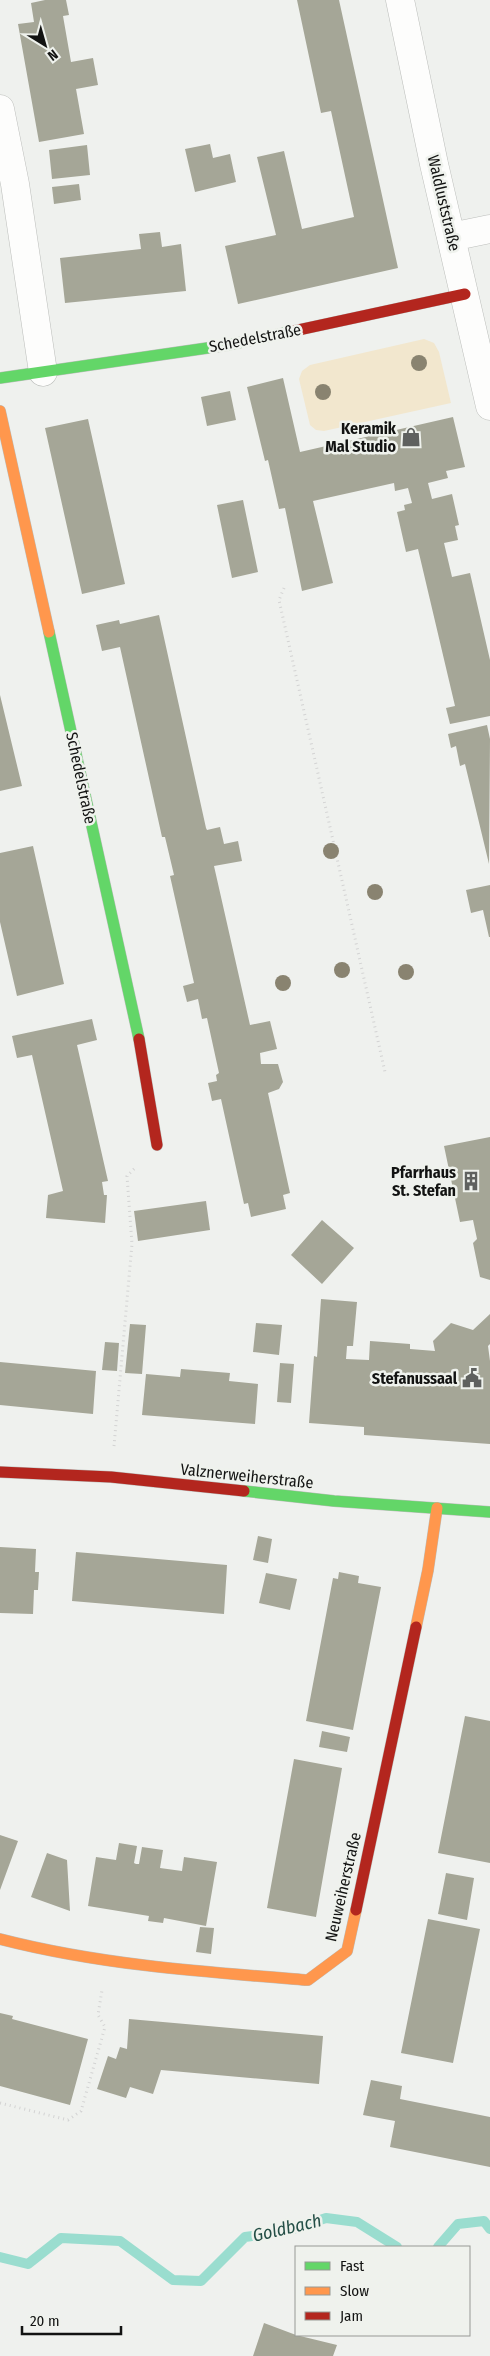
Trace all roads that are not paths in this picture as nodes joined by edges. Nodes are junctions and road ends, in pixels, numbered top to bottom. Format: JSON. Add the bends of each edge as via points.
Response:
{"nodes":[{"id":1,"x":400,"y":0,"type":"edge"},
{"id":2,"x":0,"y":109,"type":"edge"},
{"id":3,"x":490,"y":229,"type":"edge"},
{"id":4,"x":451,"y":237,"type":"junction"},
{"id":5,"x":465,"y":294,"type":"junction"},
{"id":6,"x":43,"y":372,"type":"junction"},
{"id":7,"x":0,"y":378,"type":"edge"},
{"id":8,"x":490,"y":406,"type":"edge"},
{"id":9,"x":0,"y":411,"type":"edge"},
{"id":10,"x":157,"y":1145,"type":"road end"},
{"id":11,"x":0,"y":1472,"type":"edge"},
{"id":12,"x":437,"y":1508,"type":"junction"},
{"id":13,"x":490,"y":1512,"type":"edge"},
{"id":14,"x":0,"y":1939,"type":"edge"}],
"edges":[{"from":1,"to":4,"type":"street","name":"Waldluststraße"},
{"from":2,"to":6,"type":"street","via":[[15,184]]},
{"from":3,"to":4,"type":"street"},
{"from":4,"to":5,"type":"street","name":"Waldluststraße"},
{"from":5,"to":6,"type":"street","name":"Schedelstraße","via":[[228,345]]},
{"from":5,"to":8,"type":"street","name":"Waldluststraße"},
{"from":6,"to":7,"type":"street","name":"Schedelstraße"},
{"from":9,"to":10,"type":"street","name":"Schedelstraße","via":[[141,1048]]},
{"from":11,"to":12,"type":"street","name":"Valznerweiherstraße","via":[[111,1477],[334,1501]]},
{"from":12,"to":13,"type":"street","name":"Valznerweiherstraße"},
{"from":12,"to":14,"type":"street","name":"Neuweiherstraße","via":[[428,1570],[347,1951],[308,1980],[167,1969],[30,1947]]}]}
